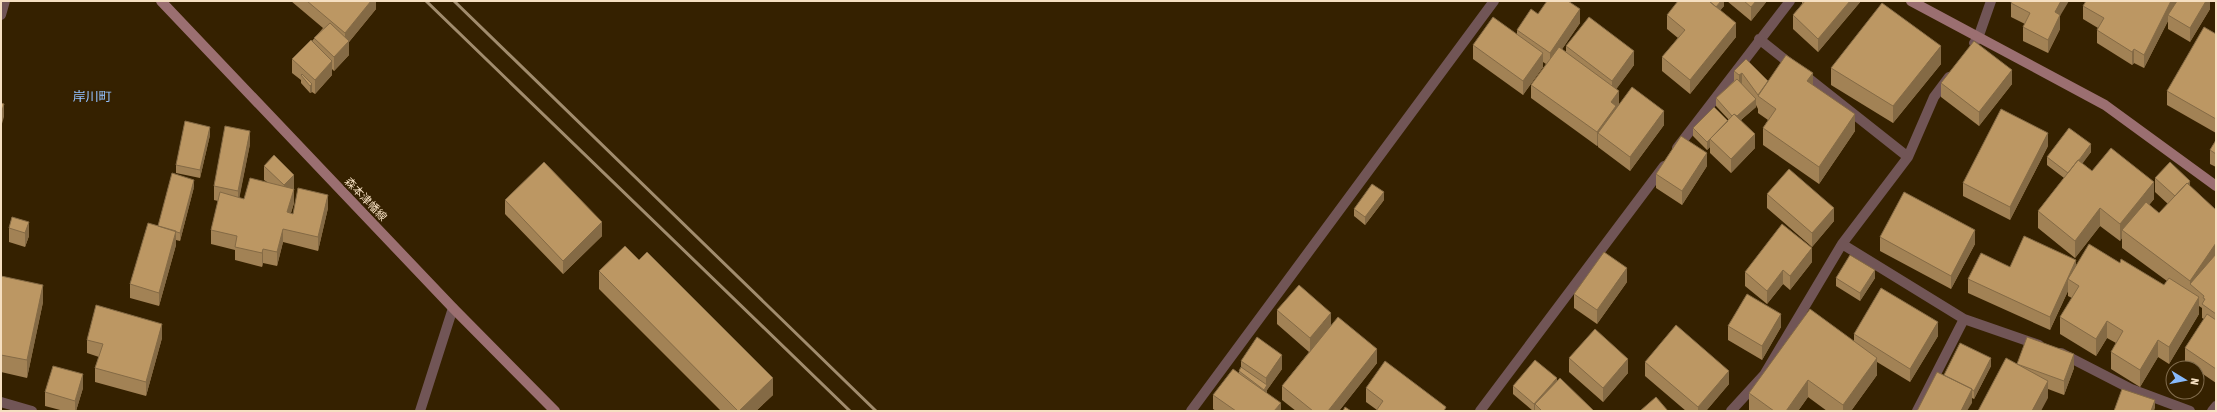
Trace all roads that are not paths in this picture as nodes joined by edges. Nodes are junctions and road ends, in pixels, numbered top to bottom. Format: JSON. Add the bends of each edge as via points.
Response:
{"nodes":[{"id":1,"x":5,"y":1,"type":"edge"},
{"id":2,"x":161,"y":1,"type":"edge"},
{"id":3,"x":1494,"y":1,"type":"edge"},
{"id":4,"x":1790,"y":1,"type":"edge"},
{"id":5,"x":1911,"y":1,"type":"edge"},
{"id":6,"x":1991,"y":1,"type":"edge"},
{"id":7,"x":1,"y":15,"type":"edge"},
{"id":8,"x":1978,"y":38,"type":"junction"},
{"id":9,"x":1759,"y":39,"type":"junction"},
{"id":10,"x":1969,"y":50,"type":"edge"},
{"id":11,"x":1956,"y":68,"type":"edge"},
{"id":12,"x":1908,"y":157,"type":"junction"},
{"id":13,"x":2216,"y":186,"type":"edge"},
{"id":14,"x":1842,"y":244,"type":"junction"},
{"id":15,"x":453,"y":308,"type":"junction"},
{"id":16,"x":1964,"y":319,"type":"junction"},
{"id":17,"x":1,"y":402,"type":"edge"},
{"id":18,"x":2216,"y":406,"type":"edge"},
{"id":19,"x":32,"y":411,"type":"edge"},
{"id":20,"x":420,"y":411,"type":"edge"},
{"id":21,"x":555,"y":411,"type":"edge"},
{"id":22,"x":1191,"y":411,"type":"edge"},
{"id":23,"x":1480,"y":411,"type":"edge"},
{"id":24,"x":1731,"y":411,"type":"edge"},
{"id":25,"x":1917,"y":411,"type":"edge"},
{"id":26,"x":2190,"y":411,"type":"edge"},
{"id":27,"x":2212,"y":411,"type":"edge"}],
"edges":[{"from":1,"to":7,"type":"street"},
{"from":2,"to":15,"type":"main road","name":"森本津幡線"},
{"from":3,"to":22,"type":"street"},
{"from":4,"to":9,"type":"street"},
{"from":5,"to":8,"type":"main road"},
{"from":6,"to":8,"type":"street"},
{"from":8,"to":10,"type":"street"},
{"from":8,"to":13,"type":"main road","via":[[2105,105]]},
{"from":9,"to":12,"type":"street"},
{"from":9,"to":23,"type":"street"},
{"from":11,"to":12,"type":"street","via":[[1934,97]]},
{"from":12,"to":14,"type":"street"},
{"from":14,"to":16,"type":"street"},
{"from":14,"to":24,"type":"street","via":[[1764,375]]},
{"from":15,"to":20,"type":"street"},
{"from":15,"to":21,"type":"main road","name":"森本津幡線"},
{"from":16,"to":25,"type":"street"},
{"from":16,"to":26,"type":"street","via":[[2070,356],[2131,389]]},
{"from":17,"to":19,"type":"street"},
{"from":18,"to":27,"type":"street"}]}
